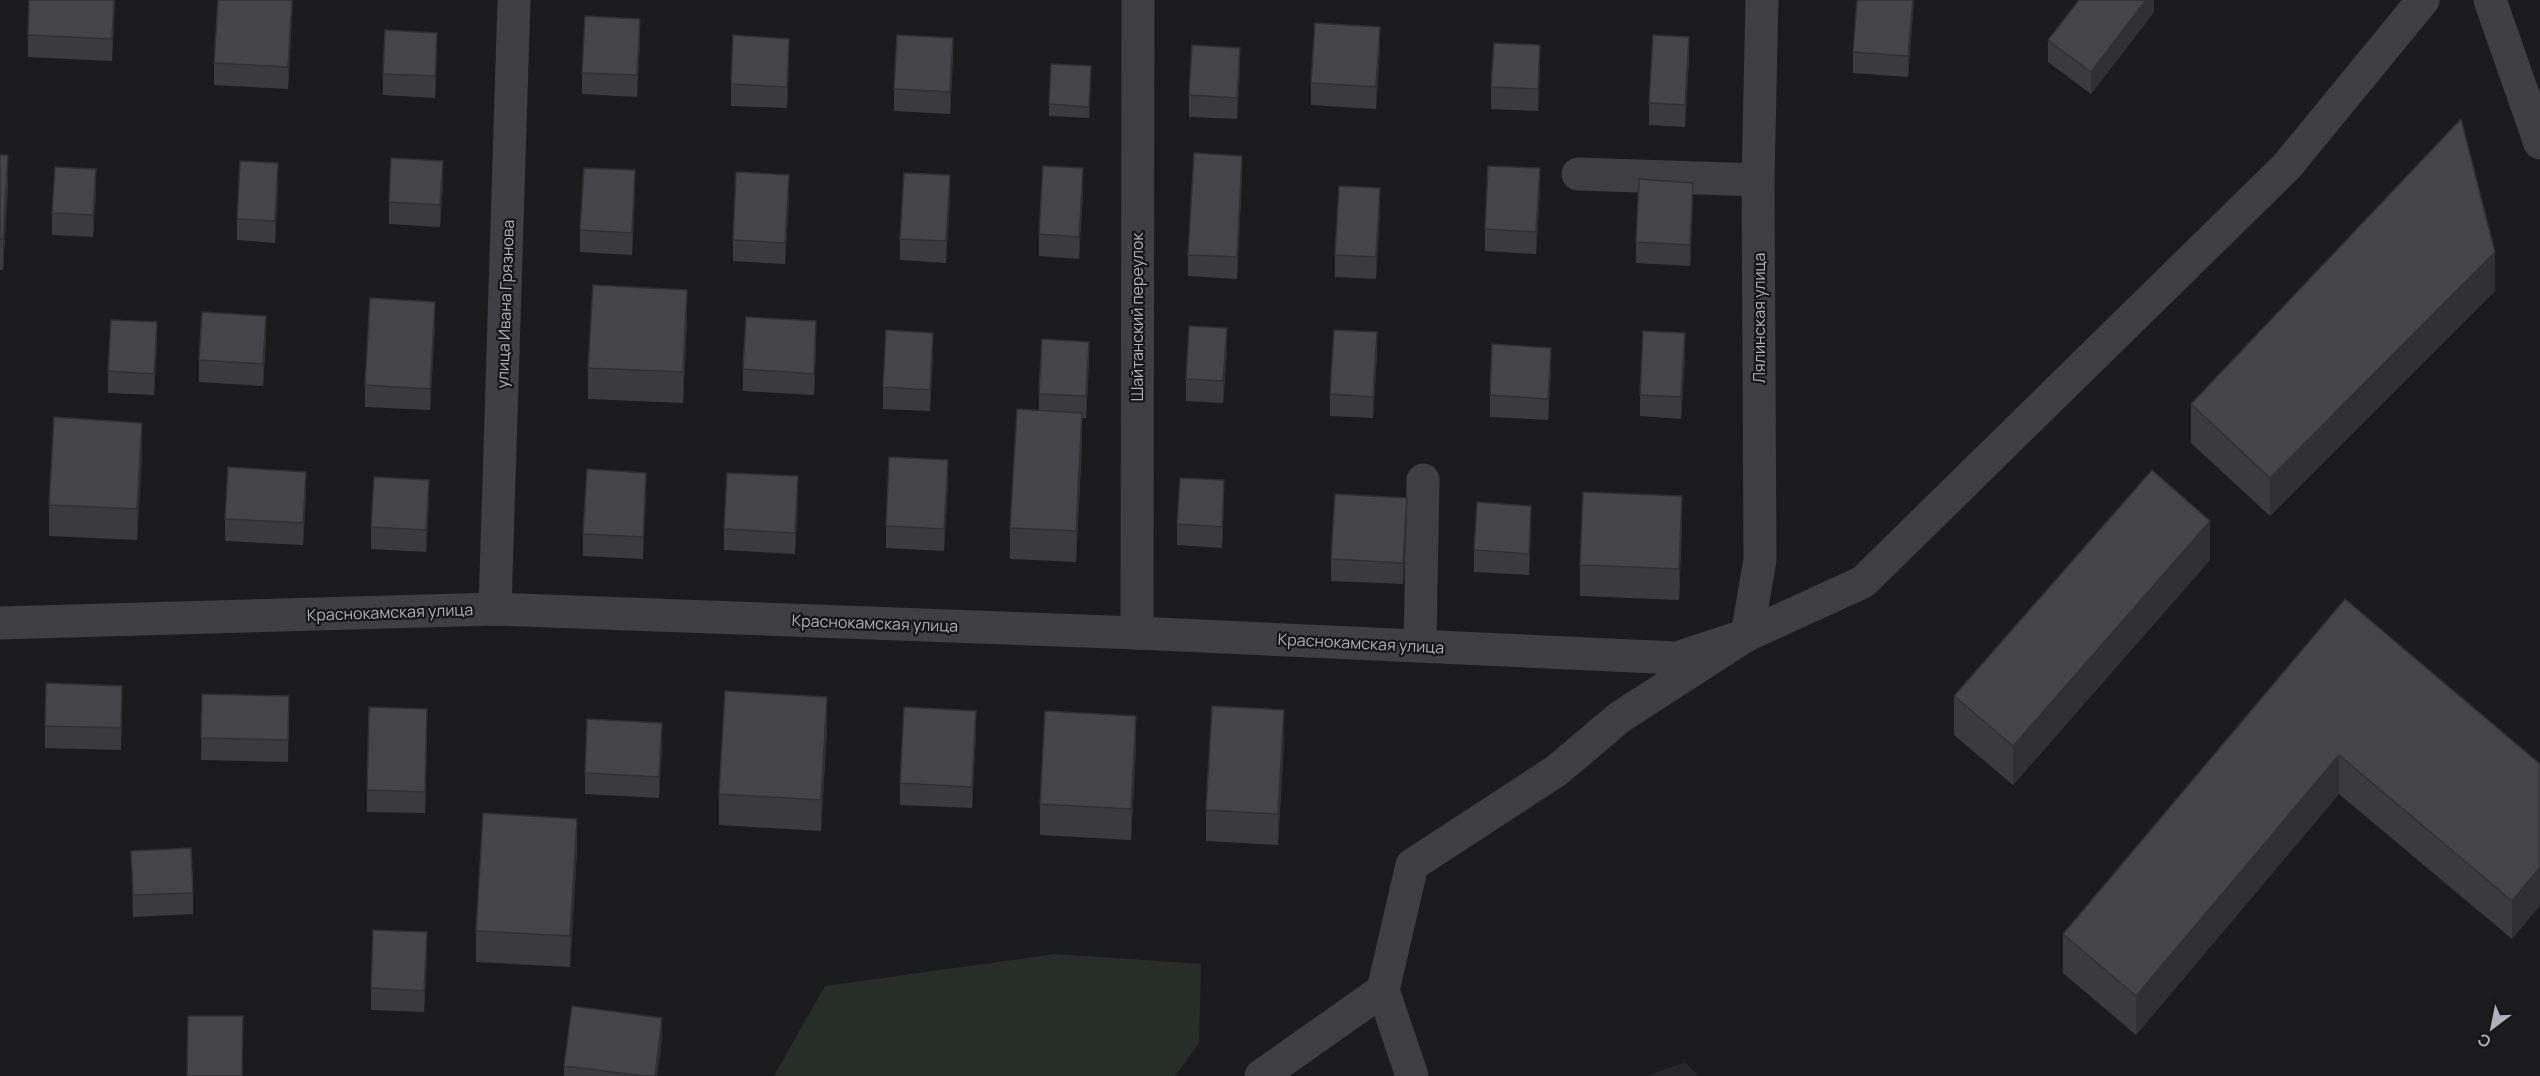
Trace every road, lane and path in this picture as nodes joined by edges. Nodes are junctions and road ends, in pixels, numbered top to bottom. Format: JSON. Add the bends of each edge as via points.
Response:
{"nodes":[{"id":1,"x":514,"y":0,"type":"edge"},
{"id":2,"x":1138,"y":0,"type":"edge"},
{"id":3,"x":1762,"y":0,"type":"edge"},
{"id":4,"x":2423,"y":0,"type":"edge"},
{"id":5,"x":2490,"y":0,"type":"edge"},
{"id":6,"x":2540,"y":143,"type":"edge"},
{"id":7,"x":1578,"y":174,"type":"dead end"},
{"id":8,"x":1758,"y":180,"type":"junction"},
{"id":9,"x":1423,"y":480,"type":"dead end"},
{"id":10,"x":495,"y":609,"type":"junction"},
{"id":11,"x":0,"y":623,"type":"edge"},
{"id":12,"x":1137,"y":633,"type":"junction"},
{"id":13,"x":1747,"y":634,"type":"junction"},
{"id":14,"x":1419,"y":646,"type":"junction"},
{"id":15,"x":1383,"y":990,"type":"junction"},
{"id":16,"x":1261,"y":1076,"type":"edge"},
{"id":17,"x":1412,"y":1076,"type":"edge"}],
"edges":[{"from":1,"to":10,"type":"street","name":"улица Ивана Грязнова"},
{"from":2,"to":12,"type":"street","name":"Шайтанский переулок"},
{"from":3,"to":8,"type":"street","name":"Лялинская улица"},
{"from":4,"to":13,"type":"street","via":[[2287,166],[1863,582]]},
{"from":5,"to":6,"type":"street"},
{"from":7,"to":8,"type":"street"},
{"from":8,"to":13,"type":"street","name":"Лялинская улица","via":[[1760,560]]},
{"from":9,"to":14,"type":"street"},
{"from":10,"to":11,"type":"street","name":"Краснокамская улица"},
{"from":10,"to":12,"type":"street","name":"Краснокамская улица"},
{"from":12,"to":14,"type":"street","name":"Краснокамская улица"},
{"from":13,"to":14,"type":"street","name":"Краснокамская улица","via":[[1677,658]]},
{"from":13,"to":15,"type":"street","via":[[1620,717],[1556,771],[1412,865]]},
{"from":15,"to":16,"type":"street"},
{"from":15,"to":17,"type":"street"}]}
